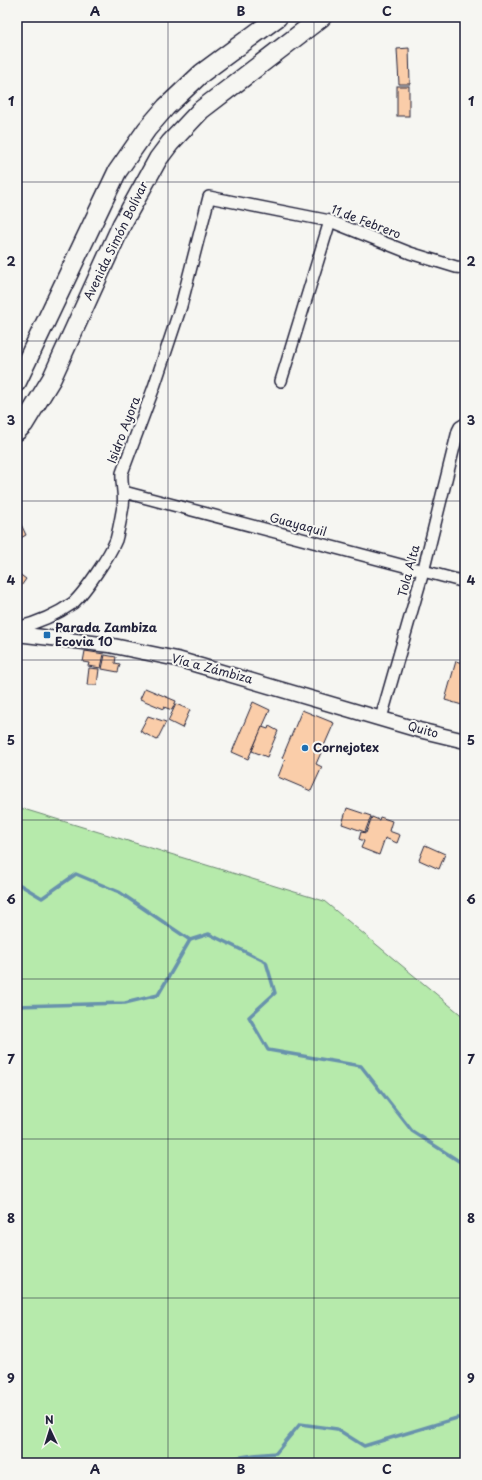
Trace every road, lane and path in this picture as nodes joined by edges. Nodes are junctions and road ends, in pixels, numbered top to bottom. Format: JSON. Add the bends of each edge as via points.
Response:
{"nodes":[{"id":1,"x":278,"y":17,"type":"edge"},
{"id":2,"x":322,"y":17,"type":"edge"},
{"id":3,"x":209,"y":197,"type":"joint"},
{"id":4,"x":330,"y":221,"type":"junction"},
{"id":5,"x":465,"y":268,"type":"edge"},
{"id":6,"x":281,"y":381,"type":"dead end"},
{"id":7,"x":17,"y":382,"type":"edge"},
{"id":8,"x":462,"y":427,"type":"edge"},
{"id":9,"x":17,"y":431,"type":"edge"},
{"id":10,"x":124,"y":492,"type":"junction"},
{"id":11,"x":423,"y":572,"type":"junction"},
{"id":12,"x":465,"y":582,"type":"edge"},
{"id":13,"x":17,"y":628,"type":"edge"},
{"id":14,"x":17,"y":634,"type":"edge"},
{"id":15,"x":381,"y":718,"type":"junction"},
{"id":16,"x":465,"y":741,"type":"edge"}],
"edges":[{"from":1,"to":7,"type":"highway","via":[[202,73],[147,129],[117,172]]},
{"from":2,"to":9,"type":"highway","name":"Avenida Simón Bolívar","via":[[201,110],[170,142],[122,224],[52,378]]},
{"from":3,"to":4,"type":"street","name":"11 de Febrero"},
{"from":3,"to":10,"type":"street","name":"Isidro Ayora","via":[[181,306],[122,473],[121,484]]},
{"from":4,"to":5,"type":"street","name":"11 de Febrero","via":[[410,253]]},
{"from":4,"to":6,"type":"street"},
{"from":8,"to":11,"type":"street","name":"Tola Alta"},
{"from":10,"to":11,"type":"street","name":"Guayaquil"},
{"from":10,"to":13,"type":"street","name":"Isidro Ayora","via":[[116,539],[89,584],[74,602],[54,615]]},
{"from":11,"to":12,"type":"street","name":"Guayaquil"},
{"from":11,"to":15,"type":"street","name":"Tola Alta"},
{"from":14,"to":15,"type":"street","name":"Vía a Zámbiza","via":[[109,644],[177,659]]},
{"from":15,"to":16,"type":"street","name":"Quito"}]}
